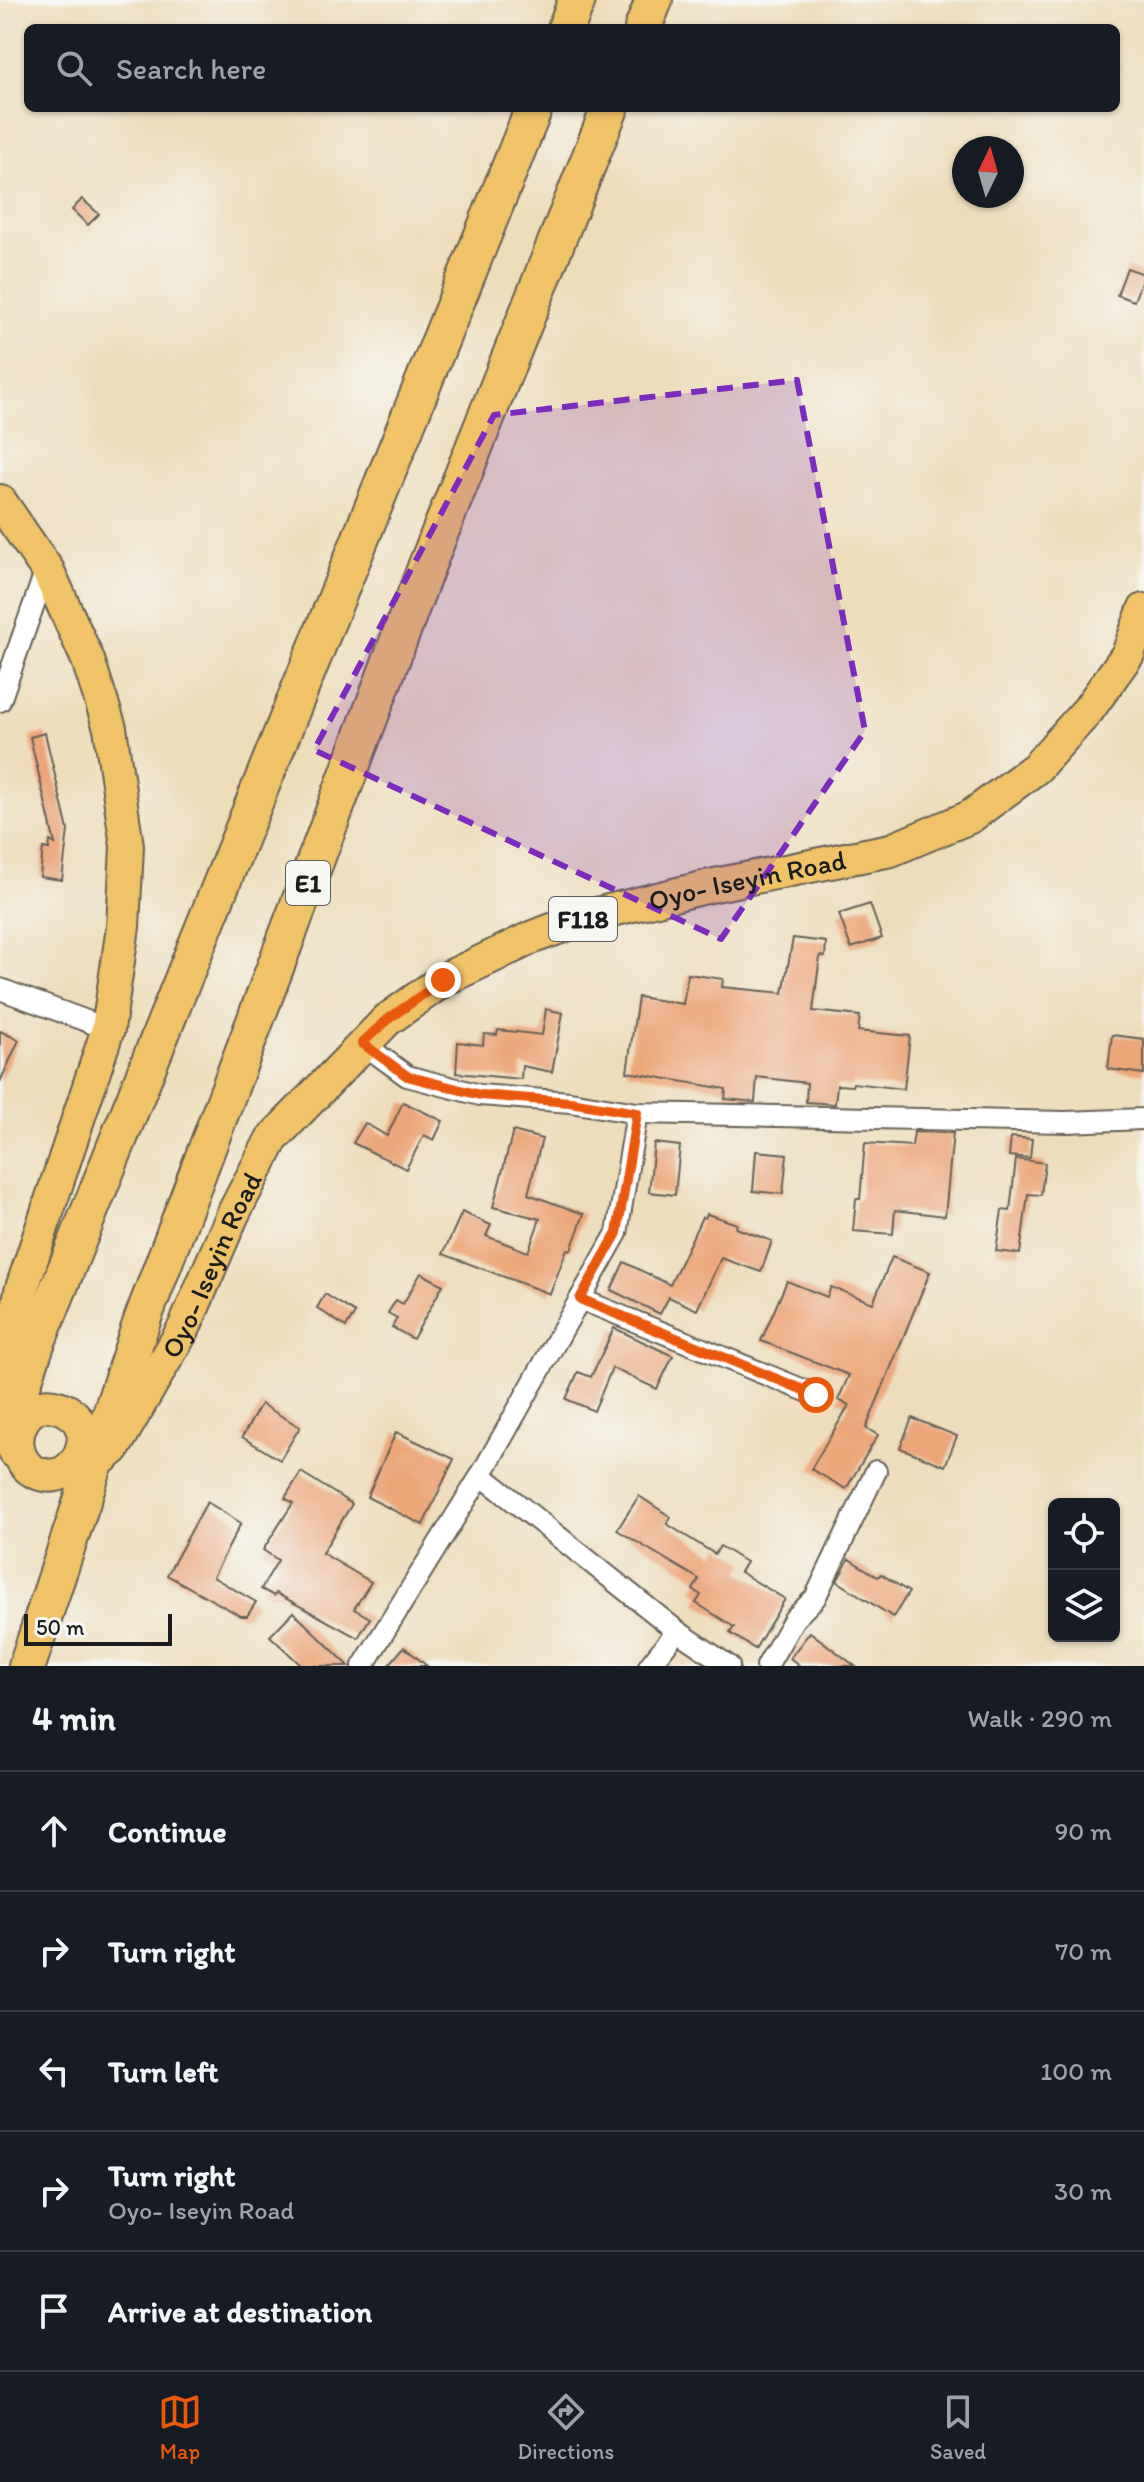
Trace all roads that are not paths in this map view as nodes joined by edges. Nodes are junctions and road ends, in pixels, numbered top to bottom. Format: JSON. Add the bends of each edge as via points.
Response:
{"nodes":[{"id":1,"x":577,"y":0,"type":"edge"},
{"id":2,"x":654,"y":0,"type":"edge"},
{"id":3,"x":568,"y":24,"type":"edge"},
{"id":4,"x":645,"y":24,"type":"edge"},
{"id":5,"x":532,"y":112,"type":"edge"},
{"id":6,"x":608,"y":112,"type":"edge"},
{"id":7,"x":0,"y":501,"type":"edge"},
{"id":8,"x":42,"y":581,"type":"dead end"},
{"id":9,"x":1144,"y":610,"type":"edge"},
{"id":10,"x":0,"y":701,"type":"edge"},
{"id":11,"x":0,"y":989,"type":"edge"},
{"id":12,"x":108,"y":1029,"type":"junction"},
{"id":13,"x":362,"y":1043,"type":"junction"},
{"id":14,"x":637,"y":1113,"type":"junction"},
{"id":15,"x":1144,"y":1119,"type":"edge"},
{"id":16,"x":580,"y":1299,"type":"junction"},
{"id":17,"x":816,"y":1395,"type":"dead end"},
{"id":18,"x":145,"y":1399,"type":"junction"},
{"id":19,"x":112,"y":1413,"type":"junction"},
{"id":20,"x":18,"y":1419,"type":"edge"},
{"id":21,"x":78,"y":1448,"type":"junction"},
{"id":22,"x":876,"y":1471,"type":"dead end"},
{"id":23,"x":481,"y":1475,"type":"junction"},
{"id":24,"x":677,"y":1631,"type":"junction"},
{"id":25,"x":27,"y":1666,"type":"edge"},
{"id":26,"x":363,"y":1666,"type":"edge"},
{"id":27,"x":649,"y":1666,"type":"edge"},
{"id":28,"x":729,"y":1666,"type":"edge"},
{"id":29,"x":767,"y":1666,"type":"edge"}],
"edges":[{"from":1,"to":3,"type":"highway"},
{"from":2,"to":4,"type":"highway"},
{"from":5,"to":20,"type":"highway","via":[[36,1344]]},
{"from":6,"to":19,"type":"highway","number":"E1","via":[[427,565],[143,1318]]},
{"from":7,"to":12,"type":"main road","via":[[48,571],[88,660],[110,728],[127,846],[123,927]]},
{"from":8,"to":10,"type":"street"},
{"from":9,"to":13,"type":"main road","name":"Oyo- Iseyin Road","number":"F118","via":[[1128,654],[1088,710],[1036,768],[970,817],[891,850],[710,886],[596,914],[533,937],[443,980]]},
{"from":11,"to":12,"type":"street"},
{"from":12,"to":20,"type":"main road","via":[[21,1291],[13,1335]]},
{"from":13,"to":14,"type":"street","via":[[407,1076],[480,1095]]},
{"from":13,"to":18,"type":"main road","name":"Oyo- Iseyin Road","number":"F118","via":[[272,1139]]},
{"from":14,"to":15,"type":"street"},
{"from":14,"to":16,"type":"street","via":[[617,1233]]},
{"from":16,"to":17,"type":"street"},
{"from":16,"to":23,"type":"street"},
{"from":18,"to":19,"type":"main road"},
{"from":18,"to":21,"type":"main road","name":"Oyo- Iseyin Road","via":[[114,1448]]},
{"from":19,"to":21,"type":"highway","number":"E1"},
{"from":19,"to":21,"type":"main road","via":[[94,1417]]},
{"from":20,"to":21,"type":"main road","via":[[54,1406]]},
{"from":20,"to":21,"type":"main road","via":[[21,1462],[41,1475]]},
{"from":21,"to":25,"type":"highway","number":"E1"},
{"from":22,"to":29,"type":"street","via":[[815,1598],[794,1619]]},
{"from":23,"to":24,"type":"street"},
{"from":23,"to":26,"type":"street"},
{"from":24,"to":27,"type":"street"},
{"from":24,"to":28,"type":"street"}]}
